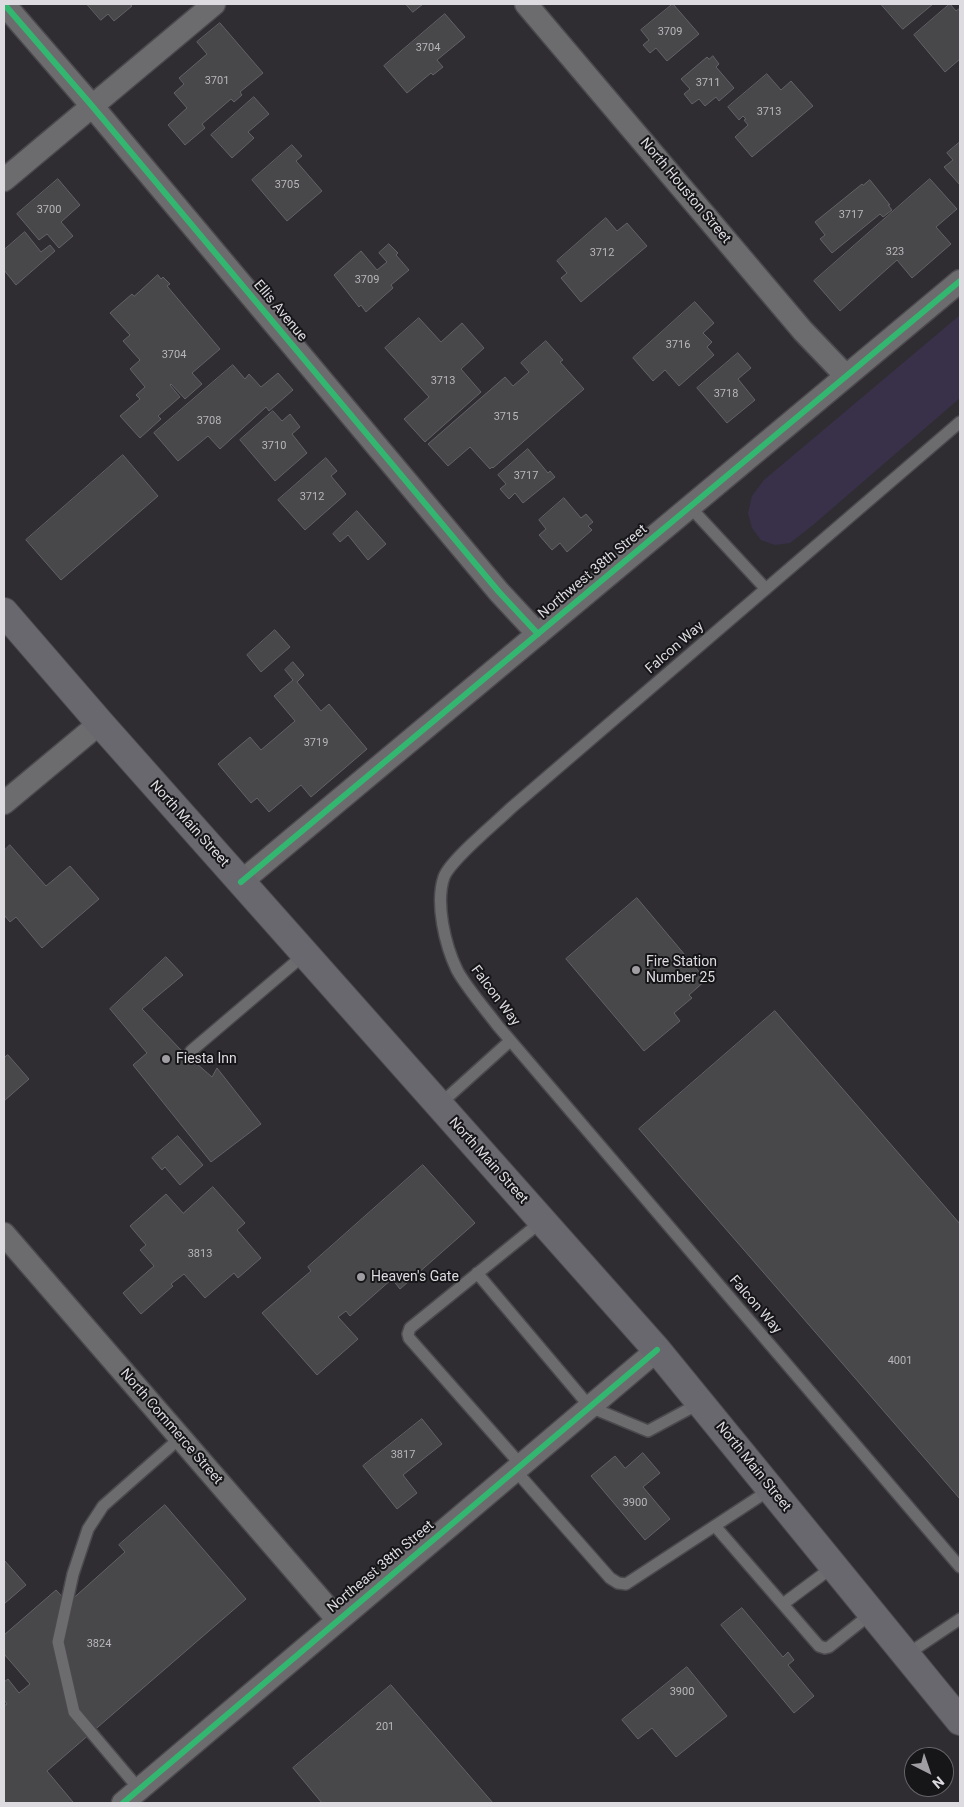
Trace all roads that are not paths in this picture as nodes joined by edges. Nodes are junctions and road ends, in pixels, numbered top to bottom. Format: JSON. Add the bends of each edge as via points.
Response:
{"nodes":[{"id":1,"x":4,"y":4,"type":"edge"},
{"id":2,"x":214,"y":4,"type":"edge"},
{"id":3,"x":526,"y":4,"type":"edge"},
{"id":4,"x":93,"y":107,"type":"junction"},
{"id":5,"x":4,"y":180,"type":"edge"},
{"id":6,"x":960,"y":281,"type":"edge"},
{"id":7,"x":846,"y":376,"type":"junction"},
{"id":8,"x":960,"y":422,"type":"edge"},
{"id":9,"x":690,"y":507,"type":"junction"},
{"id":10,"x":766,"y":589,"type":"junction"},
{"id":11,"x":4,"y":612,"type":"edge"},
{"id":12,"x":538,"y":634,"type":"junction"},
{"id":13,"x":100,"y":723,"type":"junction"},
{"id":14,"x":4,"y":803,"type":"edge"},
{"id":15,"x":241,"y":882,"type":"junction"},
{"id":16,"x":305,"y":954,"type":"junction"},
{"id":17,"x":510,"y":1041,"type":"junction"},
{"id":18,"x":191,"y":1052,"type":"dead end"},
{"id":19,"x":439,"y":1105,"type":"junction"},
{"id":20,"x":542,"y":1221,"type":"junction"},
{"id":21,"x":4,"y":1234,"type":"edge"},
{"id":22,"x":477,"y":1273,"type":"junction"},
{"id":23,"x":657,"y":1350,"type":"junction"},
{"id":24,"x":700,"y":1403,"type":"junction"},
{"id":25,"x":590,"y":1407,"type":"junction"},
{"id":26,"x":180,"y":1438,"type":"junction"},
{"id":27,"x":518,"y":1467,"type":"junction"},
{"id":28,"x":771,"y":1490,"type":"junction"},
{"id":29,"x":715,"y":1526,"type":"junction"},
{"id":30,"x":834,"y":1566,"type":"junction"},
{"id":31,"x":960,"y":1568,"type":"edge"},
{"id":32,"x":783,"y":1604,"type":"junction"},
{"id":33,"x":872,"y":1613,"type":"junction"},
{"id":34,"x":960,"y":1619,"type":"edge"},
{"id":35,"x":338,"y":1620,"type":"junction"},
{"id":36,"x":906,"y":1655,"type":"junction"},
{"id":37,"x":960,"y":1721,"type":"edge"},
{"id":38,"x":139,"y":1789,"type":"junction"},
{"id":39,"x":122,"y":1803,"type":"edge"}],
"edges":[{"from":1,"to":4,"type":"street","name":"Ellis Avenue"},
{"from":2,"to":4,"type":"street"},
{"from":3,"to":7,"type":"street","name":"North Houston Street","via":[[803,331]]},
{"from":4,"to":5,"type":"street"},
{"from":4,"to":12,"type":"street","name":"Ellis Avenue","via":[[499,592]]},
{"from":6,"to":7,"type":"street","name":"Northwest 38th Street"},
{"from":7,"to":9,"type":"street","name":"Northwest 38th Street"},
{"from":8,"to":10,"type":"lane","name":"Falcon Way"},
{"from":9,"to":10,"type":"lane"},
{"from":9,"to":12,"type":"street","name":"Northwest 38th Street"},
{"from":10,"to":17,"type":"lane","name":"Falcon Way","via":[[511,808],[444,875],[440,904],[447,941],[458,971]]},
{"from":11,"to":13,"type":"main road","name":"North Main Street"},
{"from":12,"to":15,"type":"street","name":"Northwest 38th Street"},
{"from":13,"to":14,"type":"street"},
{"from":13,"to":15,"type":"main road","name":"North Main Street"},
{"from":15,"to":16,"type":"main road","name":"North Main Street"},
{"from":16,"to":18,"type":"lane"},
{"from":16,"to":19,"type":"main road","name":"North Main Street"},
{"from":17,"to":19,"type":"lane"},
{"from":17,"to":31,"type":"lane","name":"Falcon Way"},
{"from":19,"to":20,"type":"main road","name":"North Main Street"},
{"from":20,"to":22,"type":"lane"},
{"from":20,"to":23,"type":"main road","name":"North Main Street"},
{"from":21,"to":26,"type":"street","name":"North Commerce Street"},
{"from":22,"to":25,"type":"lane"},
{"from":22,"to":27,"type":"lane","via":[[410,1328],[408,1334]]},
{"from":23,"to":24,"type":"main road","name":"North Main Street"},
{"from":23,"to":25,"type":"street","name":"Northeast 38th Street"},
{"from":24,"to":25,"type":"lane","via":[[648,1430]]},
{"from":24,"to":28,"type":"main road","name":"North Main Street"},
{"from":25,"to":27,"type":"street","name":"Northeast 38th Street"},
{"from":26,"to":35,"type":"street","name":"North Commerce Street"},
{"from":26,"to":38,"type":"lane","via":[[103,1506],[88,1529],[73,1574],[58,1642],[74,1712]]},
{"from":27,"to":29,"type":"lane","via":[[610,1578],[618,1583],[626,1584]]},
{"from":27,"to":35,"type":"street","name":"Northeast 38th Street"},
{"from":28,"to":29,"type":"lane"},
{"from":28,"to":30,"type":"main road","name":"North Main Street"},
{"from":29,"to":32,"type":"lane"},
{"from":30,"to":32,"type":"lane"},
{"from":30,"to":33,"type":"main road","name":"North Main Street"},
{"from":32,"to":33,"type":"lane","via":[[819,1646],[825,1648]]},
{"from":33,"to":36,"type":"main road","name":"North Main Street"},
{"from":34,"to":36,"type":"lane"},
{"from":35,"to":38,"type":"street","name":"Northeast 38th Street"},
{"from":36,"to":37,"type":"main road","name":"North Main Street"},
{"from":38,"to":39,"type":"street","name":"Northeast 38th Street"}]}
